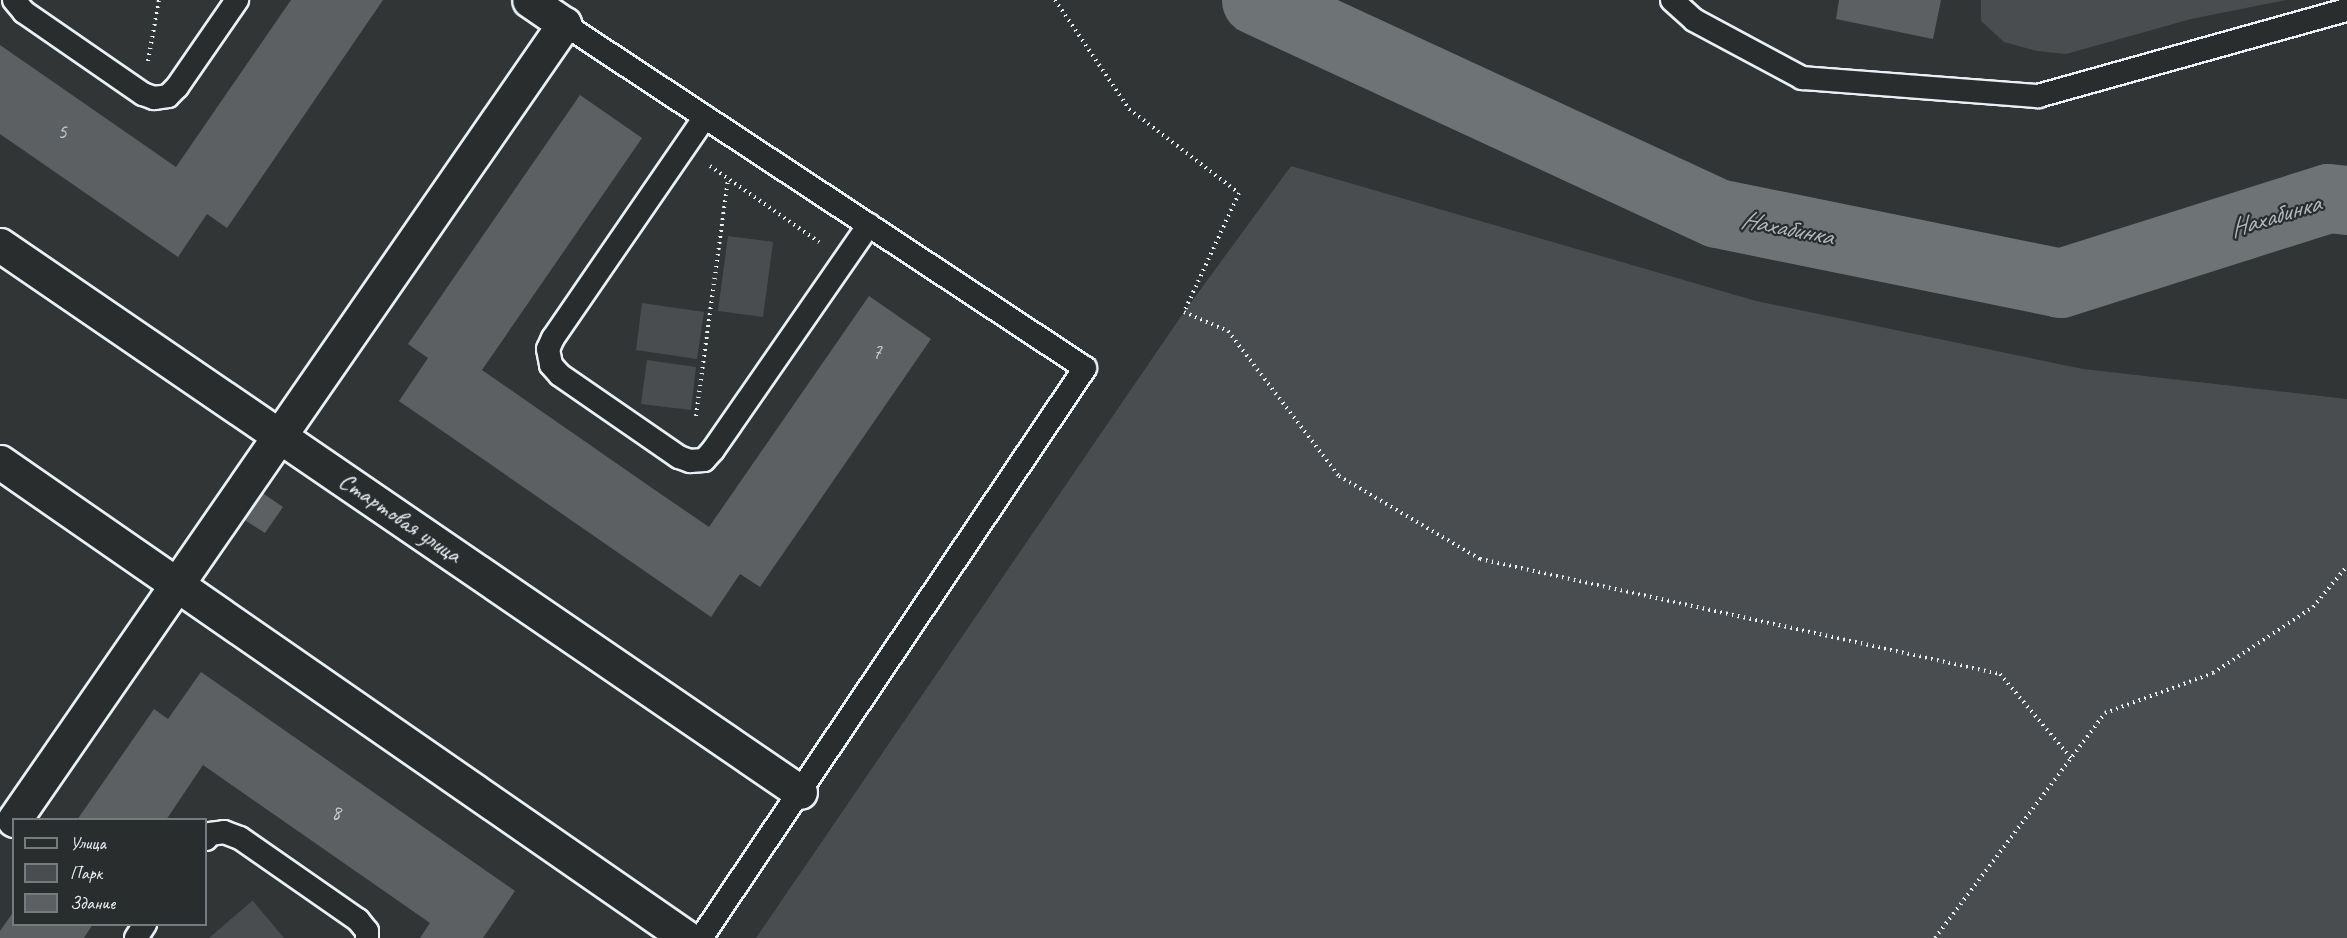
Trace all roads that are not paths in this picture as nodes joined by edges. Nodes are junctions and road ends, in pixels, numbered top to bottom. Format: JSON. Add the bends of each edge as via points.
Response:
{"nodes":[{"id":1,"x":14,"y":0,"type":"edge"},
{"id":2,"x":237,"y":0,"type":"edge"},
{"id":3,"x":530,"y":0,"type":"edge"},
{"id":4,"x":1672,"y":0,"type":"edge"},
{"id":5,"x":2347,"y":10,"type":"edge"},
{"id":6,"x":564,"y":24,"type":"junction"},
{"id":7,"x":705,"y":117,"type":"junction"},
{"id":8,"x":869,"y":225,"type":"junction"},
{"id":9,"x":0,"y":245,"type":"edge"},
{"id":10,"x":279,"y":436,"type":"junction"},
{"id":11,"x":0,"y":462,"type":"edge"},
{"id":12,"x":176,"y":584,"type":"junction"},
{"id":13,"x":800,"y":792,"type":"junction"},
{"id":14,"x":15,"y":818,"type":"edge"},
{"id":15,"x":12,"y":823,"type":"edge"},
{"id":16,"x":207,"y":838,"type":"edge"},
{"id":17,"x":0,"y":839,"type":"edge"},
{"id":18,"x":367,"y":938,"type":"edge"},
{"id":19,"x":687,"y":938,"type":"edge"},
{"id":20,"x":701,"y":938,"type":"edge"}],
"edges":[{"from":1,"to":2,"type":"lane","via":[[24,12],[154,98],[168,96]]},
{"from":3,"to":6,"type":"street"},
{"from":4,"to":5,"type":"lane","via":[[1694,20],[1802,78],[2038,96]]},
{"from":6,"to":7,"type":"lane"},
{"from":6,"to":10,"type":"street"},
{"from":7,"to":8,"type":"lane"},
{"from":7,"to":8,"type":"lane","via":[[548,349],[550,365],[560,375],[678,457],[704,460],[713,450]]},
{"from":8,"to":13,"type":"lane","via":[[1085,368]]},
{"from":9,"to":10,"type":"street","name":"Стартовая улица"},
{"from":10,"to":12,"type":"street"},
{"from":10,"to":13,"type":"street","name":"Стартовая улица"},
{"from":11,"to":12,"type":"street"},
{"from":12,"to":14,"type":"street"},
{"from":12,"to":19,"type":"street"},
{"from":13,"to":20,"type":"lane"},
{"from":15,"to":17,"type":"street"},
{"from":16,"to":18,"type":"lane","via":[[224,832],[240,838],[358,920],[367,931]]}]}
